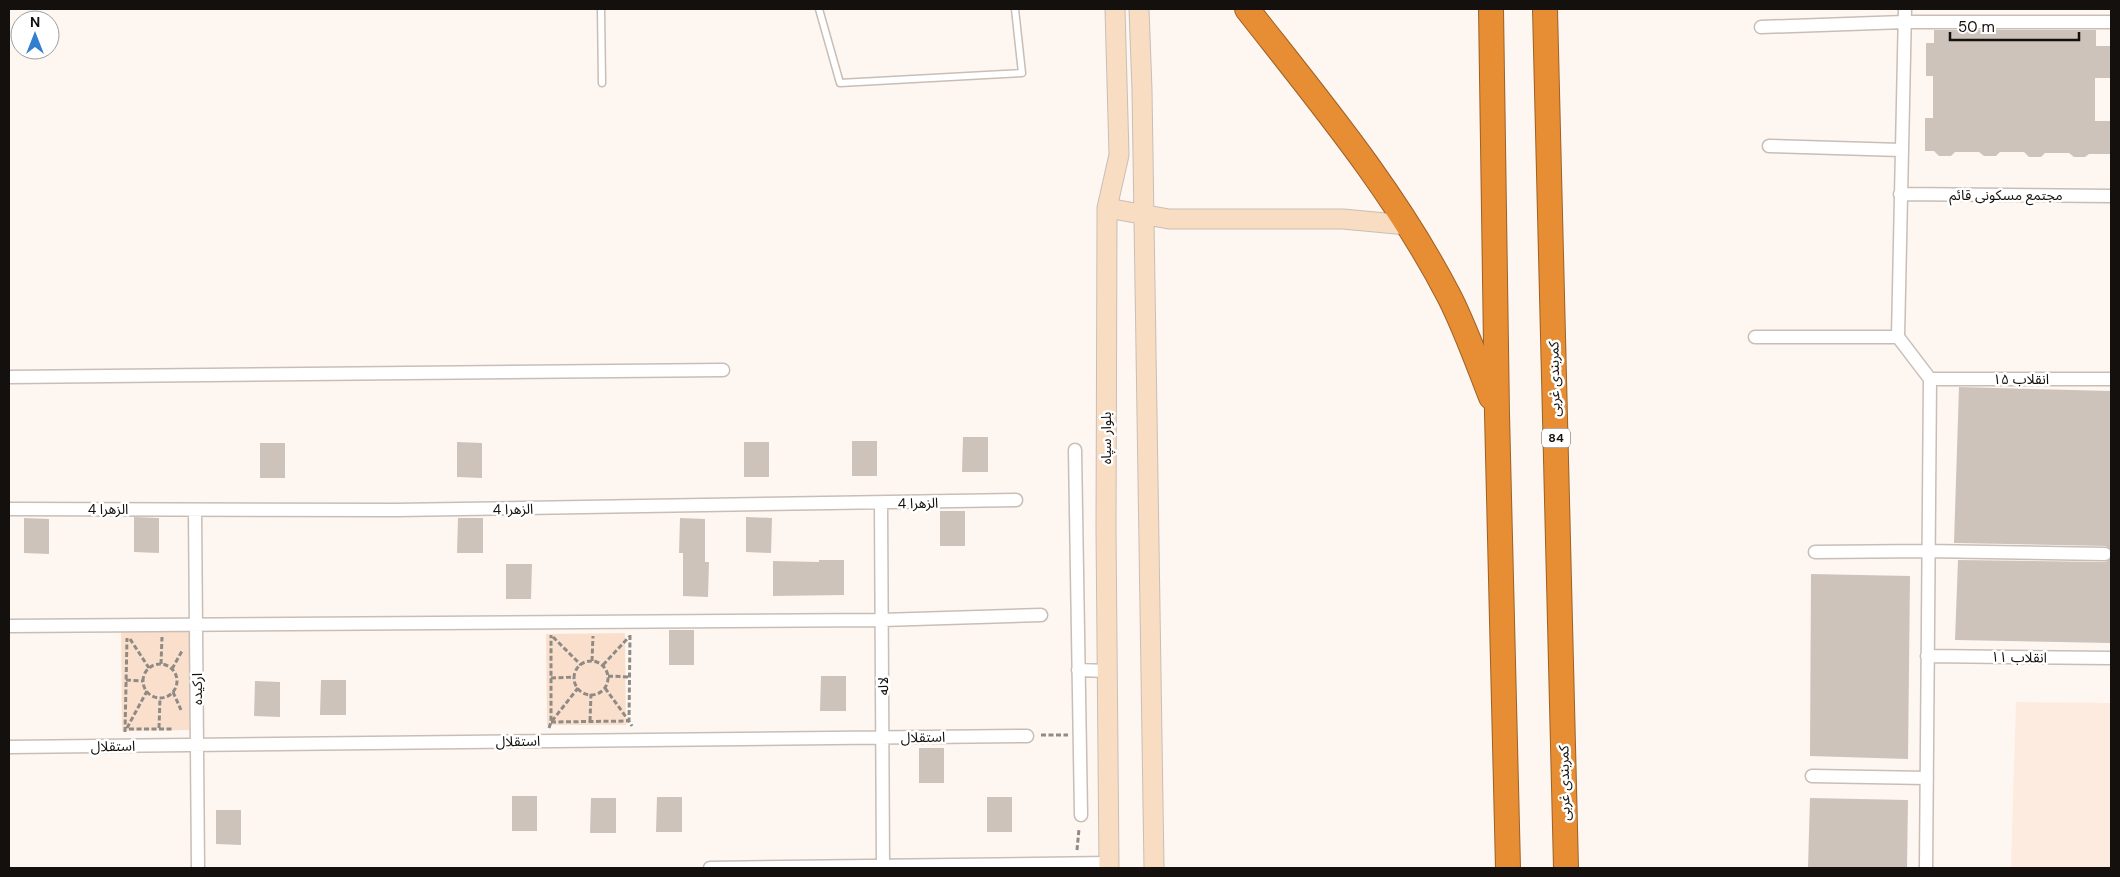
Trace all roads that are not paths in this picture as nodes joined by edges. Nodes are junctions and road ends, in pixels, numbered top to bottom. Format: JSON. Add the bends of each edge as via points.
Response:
{"nodes":[{"id":1,"x":601,"y":9,"type":"edge"},
{"id":2,"x":819,"y":9,"type":"edge"},
{"id":3,"x":1016,"y":9,"type":"edge"},
{"id":4,"x":1115,"y":9,"type":"edge"},
{"id":5,"x":1139,"y":9,"type":"edge"},
{"id":6,"x":1247,"y":9,"type":"edge"},
{"id":7,"x":1491,"y":9,"type":"edge"},
{"id":8,"x":1545,"y":9,"type":"edge"},
{"id":9,"x":1905,"y":9,"type":"edge"},
{"id":10,"x":1904,"y":22,"type":"junction"},
{"id":11,"x":2111,"y":22,"type":"edge"},
{"id":12,"x":1761,"y":27,"type":"dead end"},
{"id":13,"x":602,"y":82,"type":"dead end"},
{"id":14,"x":1770,"y":146,"type":"dead end"},
{"id":15,"x":1901,"y":150,"type":"junction"},
{"id":16,"x":1900,"y":194,"type":"junction"},
{"id":17,"x":2111,"y":196,"type":"edge"},
{"id":18,"x":1107,"y":208,"type":"junction"},
{"id":19,"x":1145,"y":215,"type":"junction"},
{"id":20,"x":1407,"y":225,"type":"junction"},
{"id":21,"x":1755,"y":337,"type":"dead end"},
{"id":22,"x":1898,"y":337,"type":"junction"},
{"id":23,"x":723,"y":370,"type":"dead end"},
{"id":24,"x":9,"y":377,"type":"edge"},
{"id":25,"x":1930,"y":379,"type":"junction"},
{"id":26,"x":2111,"y":379,"type":"edge"},
{"id":27,"x":1497,"y":414,"type":"junction"},
{"id":28,"x":1075,"y":450,"type":"dead end"},
{"id":29,"x":1016,"y":500,"type":"dead end"},
{"id":30,"x":881,"y":504,"type":"junction"},
{"id":31,"x":9,"y":509,"type":"edge"},
{"id":32,"x":195,"y":510,"type":"junction"},
{"id":33,"x":1927,"y":551,"type":"junction"},
{"id":34,"x":1815,"y":552,"type":"dead end"},
{"id":35,"x":2105,"y":554,"type":"dead end"},
{"id":36,"x":1041,"y":614,"type":"dead end"},
{"id":37,"x":882,"y":620,"type":"junction"},
{"id":38,"x":197,"y":624,"type":"junction"},
{"id":39,"x":9,"y":626,"type":"edge"},
{"id":40,"x":1927,"y":656,"type":"junction"},
{"id":41,"x":2111,"y":658,"type":"edge"},
{"id":42,"x":1078,"y":670,"type":"junction"},
{"id":43,"x":1108,"y":671,"type":"junction"},
{"id":44,"x":1027,"y":736,"type":"dead end"},
{"id":45,"x":884,"y":737,"type":"junction"},
{"id":46,"x":198,"y":744,"type":"junction"},
{"id":47,"x":9,"y":747,"type":"edge"},
{"id":48,"x":1812,"y":776,"type":"dead end"},
{"id":49,"x":1927,"y":778,"type":"junction"},
{"id":50,"x":1081,"y":815,"type":"road end"},
{"id":51,"x":1109,"y":866,"type":"edge"},
{"id":52,"x":883,"y":867,"type":"edge"},
{"id":53,"x":198,"y":868,"type":"edge"},
{"id":54,"x":710,"y":868,"type":"edge"},
{"id":55,"x":1154,"y":868,"type":"edge"},
{"id":56,"x":1508,"y":868,"type":"edge"},
{"id":57,"x":1566,"y":868,"type":"edge"},
{"id":58,"x":1926,"y":868,"type":"edge"}],
"edges":[{"from":1,"to":13,"type":"lane"},
{"from":2,"to":3,"type":"lane","via":[[840,83],[1022,73]]},
{"from":4,"to":18,"type":"main road","name":"بلوار سپاه","via":[[1119,155]]},
{"from":5,"to":19,"type":"main road"},
{"from":6,"to":20,"type":"highway","via":[[1347,136]]},
{"from":7,"to":27,"type":"highway"},
{"from":8,"to":57,"type":"highway","name":"کمربندی غربی","number":"84"},
{"from":9,"to":10,"type":"street"},
{"from":10,"to":11,"type":"street"},
{"from":10,"to":12,"type":"street"},
{"from":10,"to":15,"type":"street"},
{"from":14,"to":15,"type":"street"},
{"from":15,"to":16,"type":"street"},
{"from":16,"to":17,"type":"street","name":"مجتمع مسکونی قائم"},
{"from":16,"to":22,"type":"street"},
{"from":18,"to":19,"type":"main road"},
{"from":18,"to":43,"type":"main road","name":"بلوار سپاه"},
{"from":19,"to":20,"type":"main road","via":[[1168,219],[1343,220]]},
{"from":19,"to":55,"type":"main road"},
{"from":20,"to":27,"type":"highway","via":[[1451,299]]},
{"from":21,"to":22,"type":"street"},
{"from":22,"to":25,"type":"street"},
{"from":23,"to":24,"type":"street"},
{"from":25,"to":26,"type":"street","name":"انقلاب ۱۵"},
{"from":25,"to":33,"type":"street"},
{"from":27,"to":56,"type":"highway"},
{"from":28,"to":42,"type":"street"},
{"from":29,"to":30,"type":"street","name":"الزهرا 4"},
{"from":30,"to":32,"type":"street","name":"الزهرا 4"},
{"from":30,"to":37,"type":"street","name":"لاله"},
{"from":31,"to":32,"type":"street","name":"الزهرا 4"},
{"from":32,"to":38,"type":"street","name":"ارکیده"},
{"from":33,"to":34,"type":"street"},
{"from":33,"to":35,"type":"street"},
{"from":33,"to":40,"type":"street"},
{"from":36,"to":37,"type":"street"},
{"from":37,"to":38,"type":"street"},
{"from":37,"to":45,"type":"street","name":"لاله"},
{"from":38,"to":39,"type":"street"},
{"from":38,"to":46,"type":"street","name":"ارکیده"},
{"from":40,"to":41,"type":"street","name":"انقلاب ۱۱"},
{"from":40,"to":49,"type":"street"},
{"from":42,"to":43,"type":"street"},
{"from":42,"to":50,"type":"street"},
{"from":43,"to":51,"type":"main road","name":"بلوار سپاه"},
{"from":44,"to":45,"type":"street","name":"استقلال"},
{"from":45,"to":46,"type":"street","name":"استقلال"},
{"from":45,"to":52,"type":"street","name":"لاله"},
{"from":46,"to":47,"type":"street","name":"استقلال"},
{"from":46,"to":53,"type":"street","name":"ارکیده"},
{"from":48,"to":49,"type":"street"},
{"from":49,"to":58,"type":"street"},
{"from":51,"to":52,"type":"street"},
{"from":52,"to":54,"type":"street"}]}
